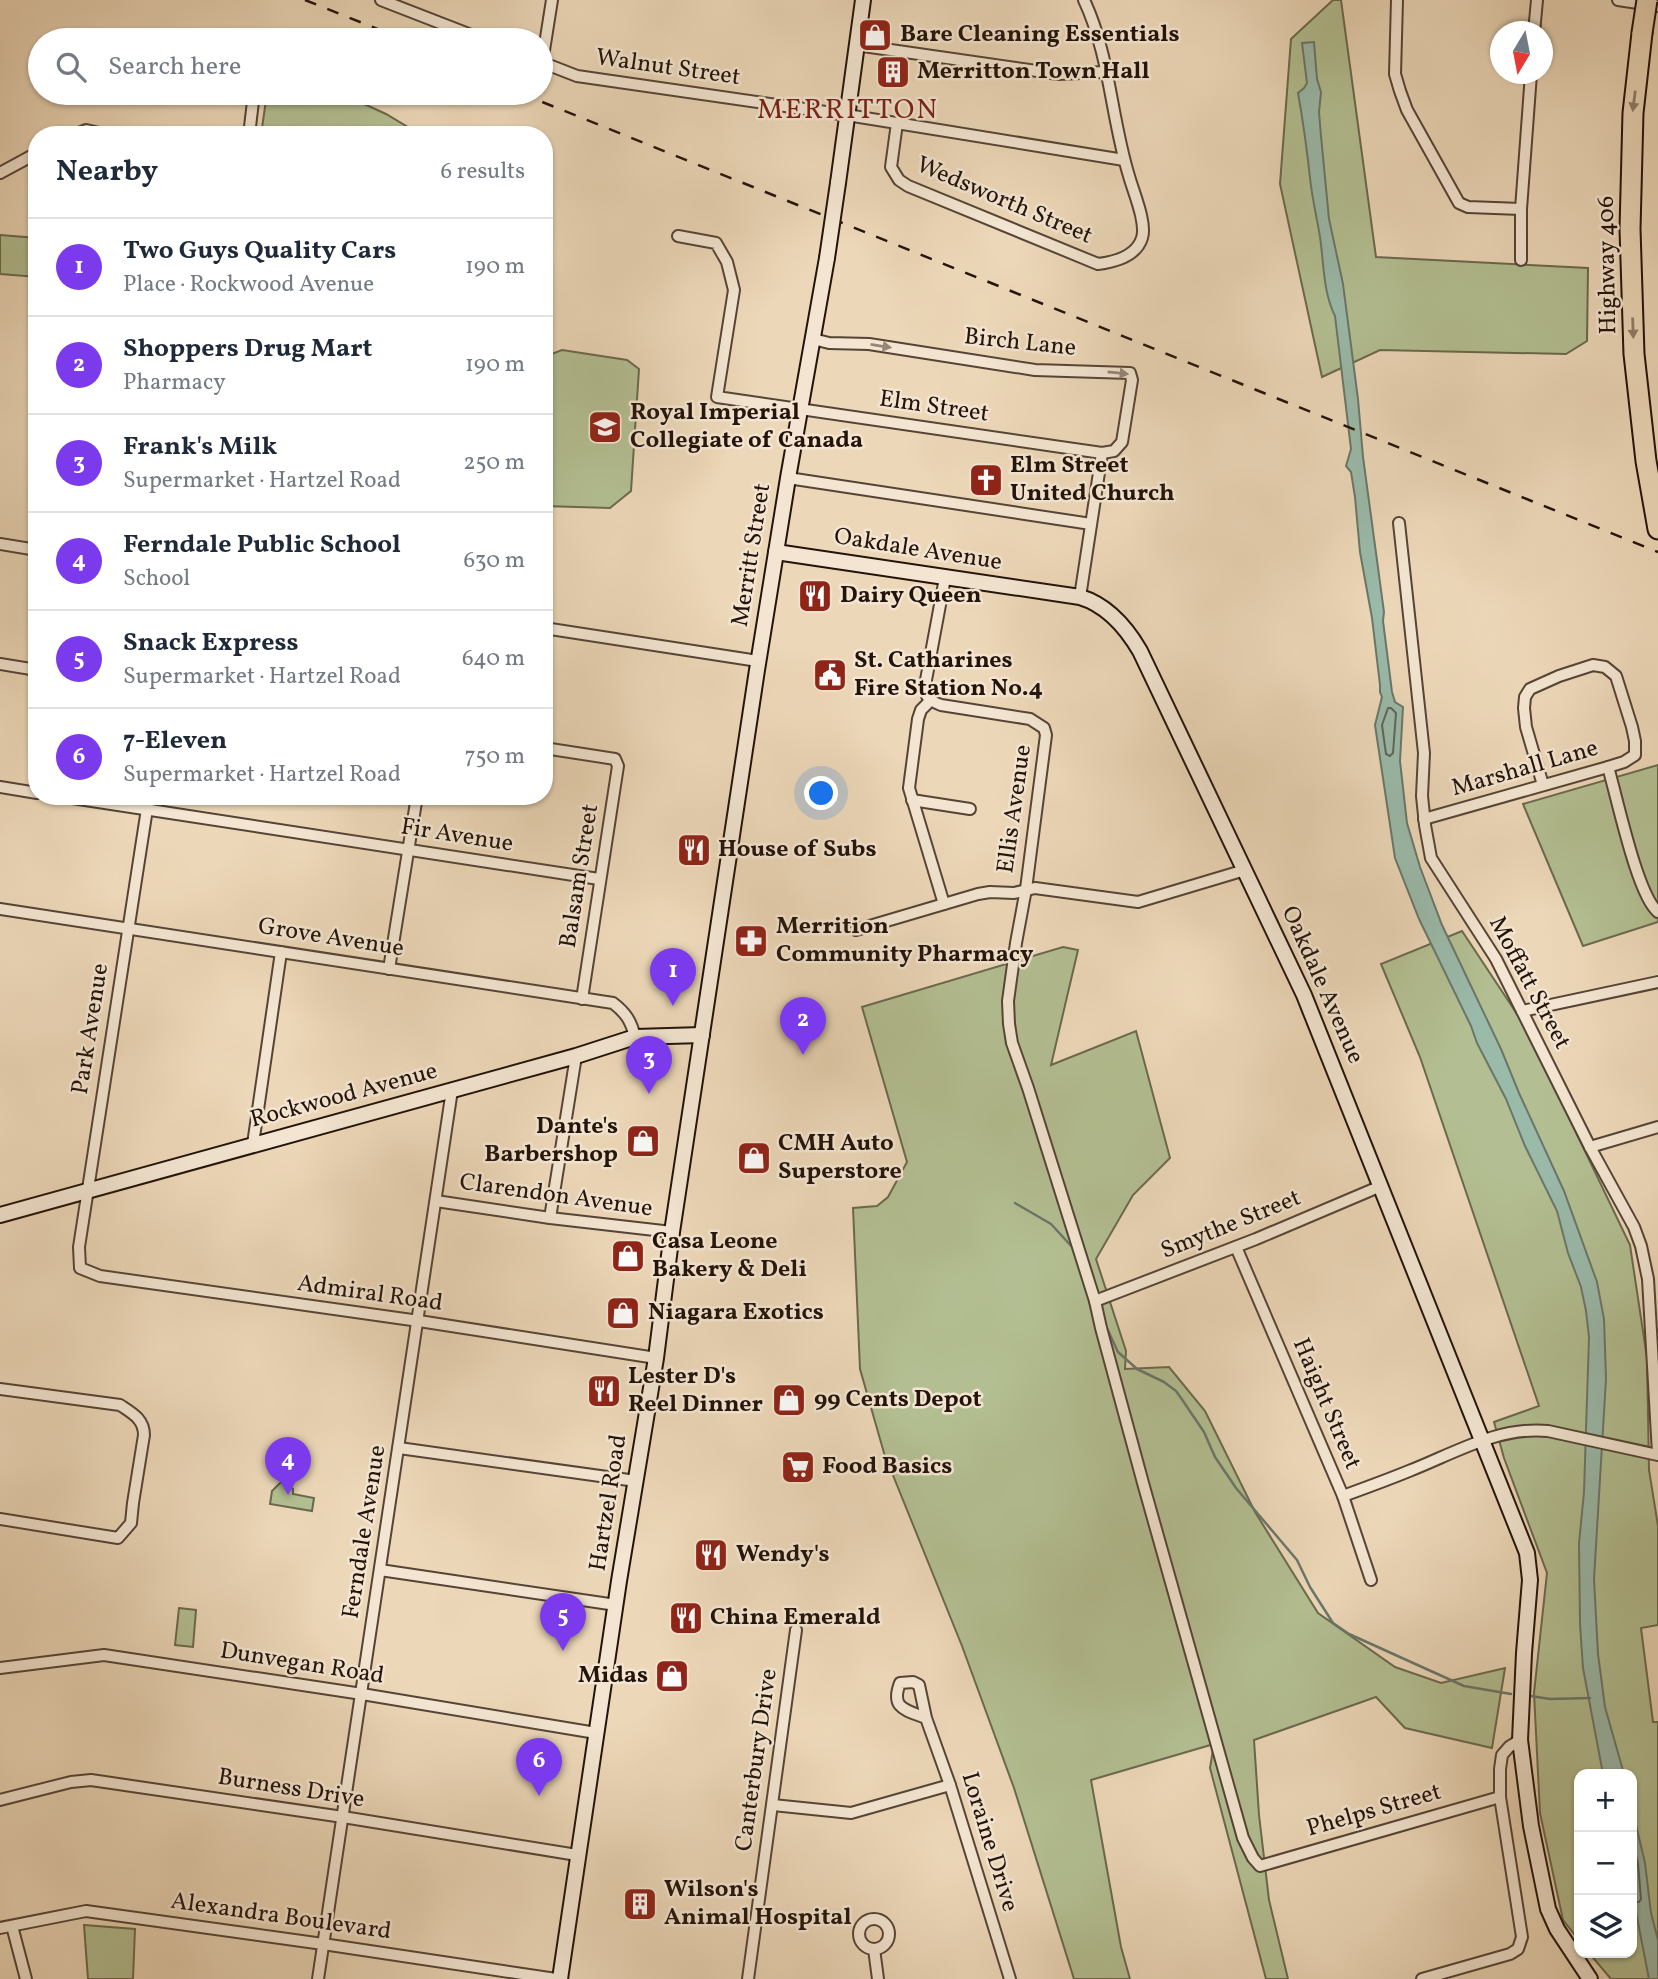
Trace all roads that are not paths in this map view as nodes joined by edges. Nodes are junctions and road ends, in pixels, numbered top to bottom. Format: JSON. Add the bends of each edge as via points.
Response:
{"nodes":[{"id":1,"x":381,"y":0,"type":"edge"},
{"id":2,"x":552,"y":0,"type":"edge"},
{"id":3,"x":863,"y":0,"type":"edge"},
{"id":4,"x":1084,"y":0,"type":"edge"},
{"id":5,"x":1397,"y":0,"type":"edge"},
{"id":6,"x":1536,"y":0,"type":"edge"},
{"id":7,"x":1618,"y":0,"type":"edge"},
{"id":8,"x":1647,"y":0,"type":"edge"},
{"id":9,"x":1658,"y":6,"type":"edge"},
{"id":10,"x":1535,"y":21,"type":"edge"},
{"id":11,"x":453,"y":28,"type":"edge"},
{"id":12,"x":548,"y":28,"type":"edge"},
{"id":13,"x":856,"y":45,"type":"junction"},
{"id":14,"x":553,"y":67,"type":"edge"},
{"id":15,"x":1105,"y":72,"type":"junction"},
{"id":16,"x":1530,"y":84,"type":"edge"},
{"id":17,"x":253,"y":105,"type":"edge"},
{"id":18,"x":847,"y":115,"type":"junction"},
{"id":19,"x":897,"y":123,"type":"junction"},
{"id":20,"x":250,"y":126,"type":"edge"},
{"id":21,"x":28,"y":157,"type":"edge"},
{"id":22,"x":1124,"y":160,"type":"junction"},
{"id":23,"x":0,"y":173,"type":"edge"},
{"id":24,"x":1521,"y":209,"type":"junction"},
{"id":25,"x":678,"y":236,"type":"dead end"},
{"id":26,"x":1521,"y":260,"type":"dead end"},
{"id":27,"x":813,"y":340,"type":"junction"},
{"id":28,"x":801,"y":409,"type":"junction"},
{"id":29,"x":1102,"y":453,"type":"junction"},
{"id":30,"x":788,"y":478,"type":"junction"},
{"id":31,"x":1399,"y":523,"type":"dead end"},
{"id":32,"x":1091,"y":524,"type":"junction"},
{"id":33,"x":1658,"y":529,"type":"edge"},
{"id":34,"x":0,"y":544,"type":"edge"},
{"id":35,"x":28,"y":549,"type":"edge"},
{"id":36,"x":776,"y":552,"type":"junction"},
{"id":37,"x":945,"y":578,"type":"junction"},
{"id":38,"x":1080,"y":597,"type":"junction"},
{"id":39,"x":553,"y":629,"type":"edge"},
{"id":40,"x":758,"y":661,"type":"junction"},
{"id":41,"x":0,"y":664,"type":"edge"},
{"id":42,"x":28,"y":669,"type":"edge"},
{"id":43,"x":930,"y":701,"type":"junction"},
{"id":44,"x":553,"y":749,"type":"edge"},
{"id":45,"x":1608,"y":767,"type":"junction"},
{"id":46,"x":1543,"y":785,"type":"junction"},
{"id":47,"x":0,"y":787,"type":"edge"},
{"id":48,"x":28,"y":792,"type":"edge"},
{"id":49,"x":912,"y":800,"type":"junction"},
{"id":50,"x":116,"y":805,"type":"edge"},
{"id":51,"x":148,"y":805,"type":"edge"},
{"id":52,"x":415,"y":805,"type":"edge"},
{"id":53,"x":970,"y":808,"type":"dead end"},
{"id":54,"x":147,"y":810,"type":"junction"},
{"id":55,"x":1424,"y":819,"type":"junction"},
{"id":56,"x":409,"y":850,"type":"junction"},
{"id":57,"x":1245,"y":870,"type":"junction"},
{"id":58,"x":599,"y":879,"type":"junction"},
{"id":59,"x":1026,"y":889,"type":"junction"},
{"id":60,"x":944,"y":904,"type":"junction"},
{"id":61,"x":0,"y":909,"type":"edge"},
{"id":62,"x":1658,"y":912,"type":"edge"},
{"id":63,"x":128,"y":928,"type":"junction"},
{"id":64,"x":856,"y":930,"type":"dead end"},
{"id":65,"x":281,"y":952,"type":"junction"},
{"id":66,"x":389,"y":969,"type":"junction"},
{"id":67,"x":1658,"y":982,"type":"edge"},
{"id":68,"x":582,"y":999,"type":"junction"},
{"id":69,"x":1522,"y":1011,"type":"junction"},
{"id":70,"x":702,"y":1035,"type":"junction"},
{"id":71,"x":635,"y":1037,"type":"junction"},
{"id":72,"x":576,"y":1056,"type":"junction"},
{"id":73,"x":452,"y":1090,"type":"junction"},
{"id":74,"x":1658,"y":1127,"type":"edge"},
{"id":75,"x":253,"y":1144,"type":"junction"},
{"id":76,"x":1590,"y":1147,"type":"junction"},
{"id":77,"x":1381,"y":1186,"type":"junction"},
{"id":78,"x":88,"y":1191,"type":"junction"},
{"id":79,"x":436,"y":1201,"type":"junction"},
{"id":80,"x":0,"y":1215,"type":"edge"},
{"id":81,"x":550,"y":1218,"type":"junction"},
{"id":82,"x":672,"y":1232,"type":"junction"},
{"id":83,"x":1236,"y":1247,"type":"junction"},
{"id":84,"x":80,"y":1268,"type":"joint"},
{"id":85,"x":1095,"y":1301,"type":"junction"},
{"id":86,"x":419,"y":1321,"type":"junction"},
{"id":87,"x":656,"y":1358,"type":"junction"},
{"id":88,"x":0,"y":1389,"type":"edge"},
{"id":89,"x":1656,"y":1392,"type":"edge"},
{"id":90,"x":1481,"y":1441,"type":"junction"},
{"id":91,"x":399,"y":1448,"type":"junction"},
{"id":92,"x":1658,"y":1454,"type":"edge"},
{"id":93,"x":636,"y":1481,"type":"junction"},
{"id":94,"x":1343,"y":1496,"type":"junction"},
{"id":95,"x":0,"y":1519,"type":"edge"},
{"id":96,"x":380,"y":1570,"type":"junction"},
{"id":97,"x":1371,"y":1580,"type":"dead end"},
{"id":98,"x":616,"y":1605,"type":"junction"},
{"id":99,"x":796,"y":1630,"type":"dead end"},
{"id":100,"x":0,"y":1668,"type":"edge"},
{"id":101,"x":362,"y":1694,"type":"junction"},
{"id":102,"x":926,"y":1718,"type":"dead end"},
{"id":103,"x":596,"y":1733,"type":"junction"},
{"id":104,"x":1520,"y":1740,"type":"junction"},
{"id":105,"x":950,"y":1785,"type":"junction"},
{"id":106,"x":1500,"y":1797,"type":"junction"},
{"id":107,"x":0,"y":1800,"type":"edge"},
{"id":108,"x":773,"y":1805,"type":"junction"},
{"id":109,"x":343,"y":1817,"type":"junction"},
{"id":110,"x":577,"y":1856,"type":"junction"},
{"id":111,"x":12,"y":1926,"type":"junction"},
{"id":112,"x":0,"y":1928,"type":"edge"},
{"id":113,"x":323,"y":1944,"type":"junction"},
{"id":114,"x":874,"y":1949,"type":"dead end"},
{"id":115,"x":1440,"y":1977,"type":"edge"},
{"id":116,"x":26,"y":1979,"type":"edge"},
{"id":117,"x":318,"y":1979,"type":"edge"},
{"id":118,"x":558,"y":1979,"type":"edge"},
{"id":119,"x":748,"y":1979,"type":"edge"},
{"id":120,"x":878,"y":1979,"type":"edge"},
{"id":121,"x":1010,"y":1979,"type":"edge"},
{"id":122,"x":1422,"y":1979,"type":"edge"},
{"id":123,"x":1590,"y":1979,"type":"edge"}],
"edges":[{"from":1,"to":11,"type":"street"},
{"from":2,"to":12,"type":"street"},
{"from":3,"to":13,"type":"street","name":"Merritt Street"},
{"from":4,"to":15,"type":"street"},
{"from":5,"to":24,"type":"street","via":[[1395,74],[1400,91],[1459,203]]},
{"from":6,"to":10,"type":"street"},
{"from":7,"to":9,"type":"street"},
{"from":8,"to":33,"type":"highway","name":"Highway 406","one_way":true,"bridge":true,"via":[[1633,113],[1630,229],[1633,340]]},
{"from":13,"to":15,"type":"street","via":[[1058,74]]},
{"from":13,"to":18,"type":"street","name":"Merritt Street"},
{"from":14,"to":18,"type":"street","name":"Walnut Street","via":[[577,76]]},
{"from":15,"to":22,"type":"street"},
{"from":16,"to":24,"type":"street"},
{"from":17,"to":20,"type":"street"},
{"from":18,"to":19,"type":"street","name":"Walnut Street"},
{"from":18,"to":27,"type":"street","name":"Merritt Street","bridge":true},
{"from":19,"to":22,"type":"street","name":"Walnut Street"},
{"from":19,"to":22,"type":"street","name":"Wedsworth Street","via":[[891,167],[899,180],[1098,264],[1131,253],[1142,239],[1142,220]]},
{"from":21,"to":23,"type":"street"},
{"from":24,"to":26,"type":"street"},
{"from":25,"to":28,"type":"street","name":"Elm Street","via":[[716,243],[734,290],[717,397]]},
{"from":27,"to":28,"type":"street","name":"Merritt Street"},
{"from":27,"to":29,"type":"street","name":"Birch Lane","one_way":true,"via":[[869,344],[1035,370],[1130,373],[1122,442],[1114,451]]},
{"from":28,"to":29,"type":"street","name":"Elm Street"},
{"from":28,"to":30,"type":"street","name":"Merritt Street"},
{"from":29,"to":32,"type":"street"},
{"from":30,"to":32,"type":"street"},
{"from":30,"to":36,"type":"street","name":"Merritt Street"},
{"from":31,"to":55,"type":"street","name":"Moffatt Street","via":[[1424,753]]},
{"from":32,"to":38,"type":"street"},
{"from":34,"to":35,"type":"street"},
{"from":36,"to":37,"type":"street","name":"Oakdale Avenue"},
{"from":36,"to":40,"type":"street","name":"Merritt Street"},
{"from":37,"to":38,"type":"street","name":"Oakdale Avenue"},
{"from":37,"to":43,"type":"street","via":[[926,680]]},
{"from":38,"to":57,"type":"street","name":"Oakdale Avenue","via":[[1098,604],[1132,636]]},
{"from":39,"to":40,"type":"street"},
{"from":40,"to":70,"type":"street","name":"Merritt Street"},
{"from":41,"to":42,"type":"street"},
{"from":43,"to":49,"type":"street","via":[[918,719],[909,788]]},
{"from":43,"to":59,"type":"street","name":"Ellis Avenue","via":[[1030,719],[1044,728],[1046,749]]},
{"from":44,"to":58,"type":"street","name":"Balsam Street","via":[[615,759],[618,766]]},
{"from":45,"to":46,"type":"street","name":"Marshall Lane"},
{"from":45,"to":46,"type":"street","name":"Marshall Lane","via":[[1635,754],[1632,727],[1616,676],[1593,665],[1534,687],[1525,697],[1527,727]]},
{"from":45,"to":62,"type":"street","via":[[1640,884]]},
{"from":46,"to":55,"type":"street","name":"Marshall Lane"},
{"from":47,"to":48,"type":"street"},
{"from":49,"to":53,"type":"street"},
{"from":49,"to":60,"type":"street"},
{"from":50,"to":54,"type":"street","name":"Fir Avenue"},
{"from":51,"to":54,"type":"street","name":"Park Avenue"},
{"from":52,"to":56,"type":"street"},
{"from":54,"to":56,"type":"street","name":"Fir Avenue"},
{"from":54,"to":63,"type":"street","name":"Park Avenue"},
{"from":55,"to":69,"type":"street","name":"Moffatt Street","via":[[1431,858],[1496,958]]},
{"from":56,"to":58,"type":"street","name":"Fir Avenue"},
{"from":56,"to":66,"type":"street"},
{"from":57,"to":59,"type":"street","via":[[1138,902]]},
{"from":57,"to":77,"type":"street","name":"Oakdale Avenue","via":[[1304,995]]},
{"from":58,"to":68,"type":"street","name":"Balsam Street"},
{"from":59,"to":60,"type":"street","via":[[978,894]]},
{"from":59,"to":85,"type":"street","via":[[1008,1001],[1012,1044]]},
{"from":60,"to":64,"type":"street"},
{"from":61,"to":63,"type":"street","name":"Grove Avenue"},
{"from":63,"to":65,"type":"street","name":"Grove Avenue"},
{"from":63,"to":78,"type":"street","name":"Park Avenue"},
{"from":65,"to":66,"type":"street","name":"Grove Avenue"},
{"from":65,"to":75,"type":"street"},
{"from":66,"to":68,"type":"street","name":"Grove Avenue"},
{"from":67,"to":69,"type":"street"},
{"from":68,"to":71,"type":"street","name":"Grove Avenue","via":[[614,1003],[625,1011]]},
{"from":69,"to":76,"type":"street","name":"Moffatt Street"},
{"from":70,"to":71,"type":"street","name":"Rockwood Avenue"},
{"from":70,"to":82,"type":"street","name":"Hartzel Road"},
{"from":71,"to":72,"type":"street","name":"Rockwood Avenue"},
{"from":72,"to":73,"type":"street","name":"Rockwood Avenue"},
{"from":72,"to":81,"type":"street"},
{"from":73,"to":75,"type":"street","name":"Rockwood Avenue"},
{"from":73,"to":79,"type":"street","name":"Ferndale Avenue"},
{"from":74,"to":76,"type":"street"},
{"from":75,"to":78,"type":"street","name":"Rockwood Avenue"},
{"from":76,"to":89,"type":"street","name":"Moffatt Street","via":[[1642,1247]]},
{"from":77,"to":83,"type":"street","name":"Smythe Street"},
{"from":77,"to":90,"type":"street","name":"Oakdale Avenue"},
{"from":78,"to":80,"type":"street","name":"Rockwood Avenue"},
{"from":78,"to":84,"type":"street","name":"Park Avenue"},
{"from":79,"to":81,"type":"street","name":"Clarendon Avenue"},
{"from":79,"to":86,"type":"street","name":"Ferndale Avenue"},
{"from":81,"to":82,"type":"street","name":"Clarendon Avenue"},
{"from":82,"to":87,"type":"street","name":"Hartzel Road"},
{"from":83,"to":85,"type":"street","name":"Smythe Street"},
{"from":83,"to":94,"type":"street","name":"Haight Street"},
{"from":84,"to":86,"type":"street","name":"Admiral Road","via":[[100,1276]]},
{"from":85,"to":106,"type":"street","name":"Phelps Street","via":[[1208,1720],[1253,1858],[1260,1866]]},
{"from":86,"to":87,"type":"street","name":"Admiral Road"},
{"from":86,"to":91,"type":"street","name":"Ferndale Avenue"},
{"from":87,"to":93,"type":"street","name":"Hartzel Road"},
{"from":88,"to":95,"type":"street","via":[[120,1405],[136,1415],[144,1428],[131,1523],[118,1538]]},
{"from":89,"to":92,"type":"street","name":"Moffatt Street"},
{"from":90,"to":92,"type":"street","via":[[1533,1430]]},
{"from":90,"to":94,"type":"street"},
{"from":90,"to":104,"type":"street","name":"Oakdale Avenue","via":[[1527,1553],[1530,1580]]},
{"from":91,"to":93,"type":"street"},
{"from":91,"to":96,"type":"street","name":"Ferndale Avenue"},
{"from":93,"to":98,"type":"street","name":"Hartzel Road"},
{"from":94,"to":97,"type":"street","name":"Haight Street"},
{"from":96,"to":98,"type":"street"},
{"from":96,"to":101,"type":"street","name":"Ferndale Avenue"},
{"from":98,"to":103,"type":"street","name":"Hartzel Road"},
{"from":99,"to":108,"type":"street","name":"Canterbury Drive"},
{"from":100,"to":101,"type":"street","name":"Dunvegan Road","via":[[104,1655]]},
{"from":101,"to":103,"type":"street","name":"Dunvegan Road"},
{"from":101,"to":109,"type":"street","name":"Ferndale Avenue"},
{"from":102,"to":105,"type":"street","name":"Loraine Drive"},
{"from":103,"to":110,"type":"street","name":"Hartzel Road"},
{"from":104,"to":106,"type":"street","via":[[1502,1755]]},
{"from":104,"to":123,"type":"street","via":[[1548,1909]]},
{"from":105,"to":108,"type":"street","via":[[850,1813]]},
{"from":105,"to":121,"type":"street","name":"Loraine Drive"},
{"from":106,"to":115,"type":"street","via":[[1522,1937],[1518,1949],[1510,1954]]},
{"from":107,"to":109,"type":"street","name":"Burness Drive","via":[[91,1780]]},
{"from":108,"to":119,"type":"street","name":"Canterbury Drive"},
{"from":109,"to":110,"type":"street","name":"Burness Drive"},
{"from":109,"to":113,"type":"street","name":"Ferndale Avenue"},
{"from":110,"to":118,"type":"street","name":"Hartzel Road"},
{"from":111,"to":112,"type":"street","name":"Alexandra Boulevard"},
{"from":111,"to":113,"type":"street","name":"Alexandra Boulevard","via":[[86,1911]]},
{"from":111,"to":116,"type":"street"},
{"from":113,"to":117,"type":"street","name":"Ferndale Avenue"},
{"from":113,"to":118,"type":"street","name":"Alexandra Boulevard"},
{"from":114,"to":120,"type":"street"},
{"from":115,"to":122,"type":"street"}]}
